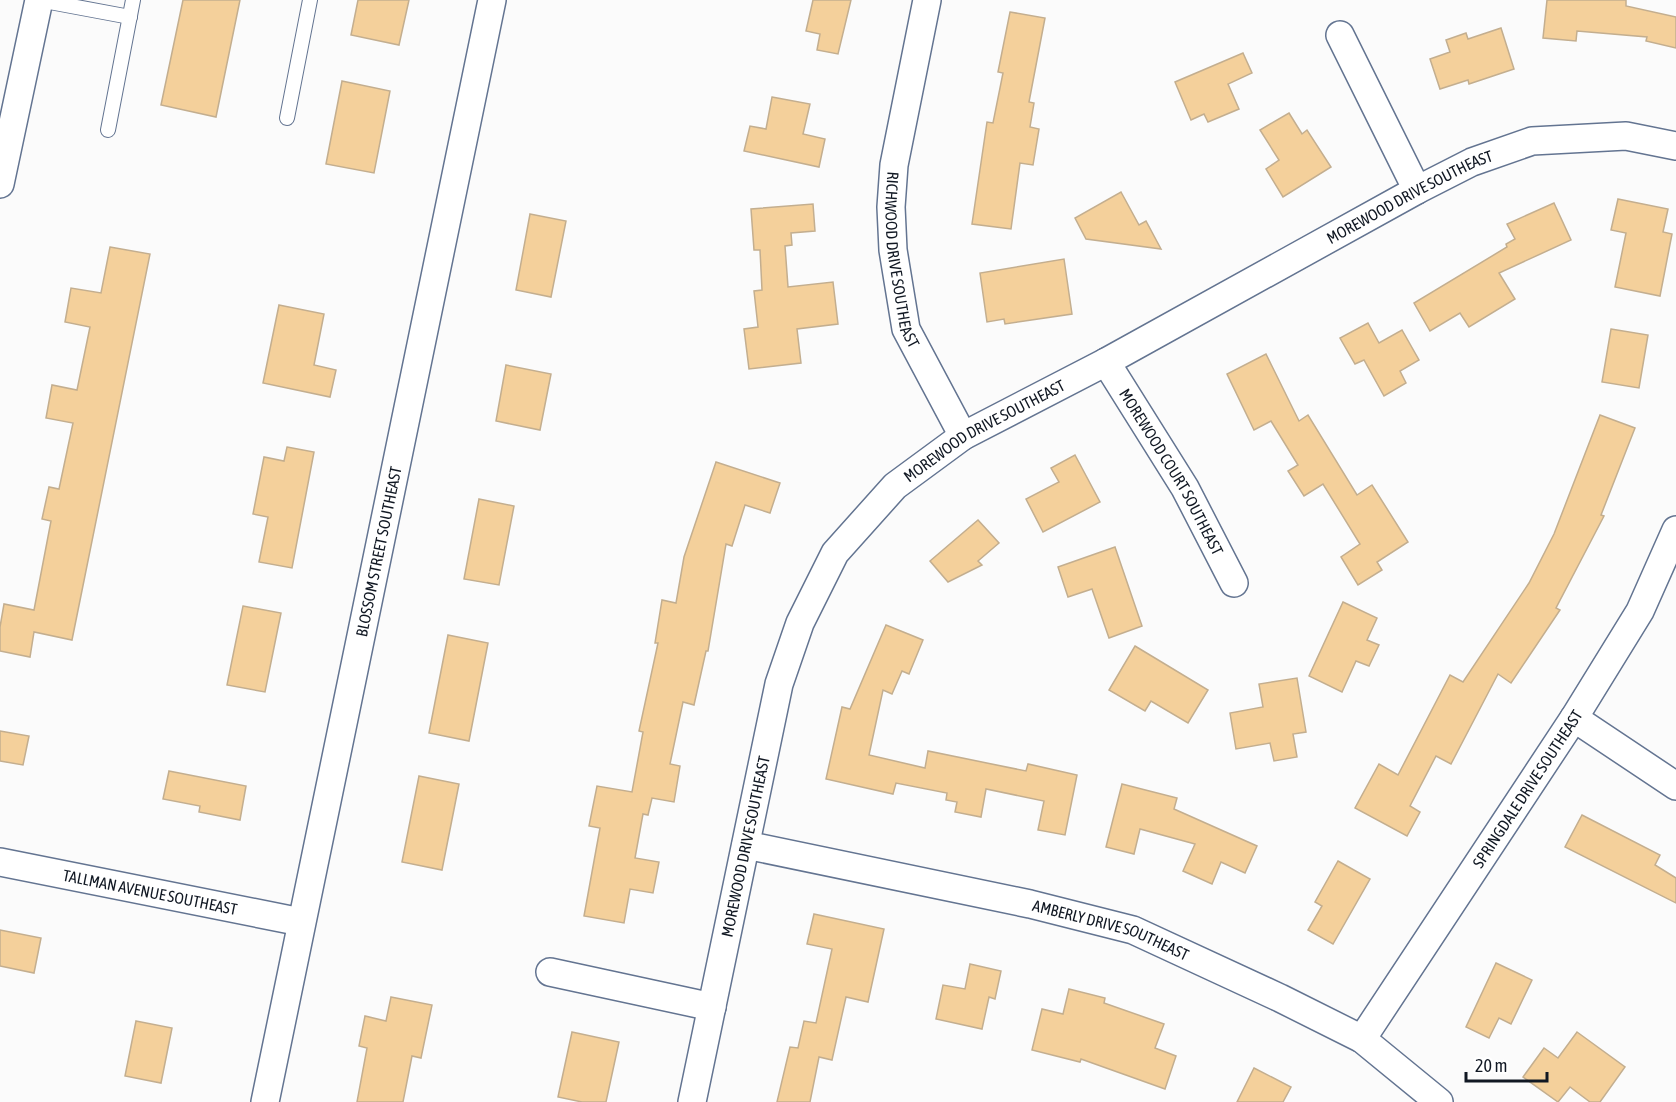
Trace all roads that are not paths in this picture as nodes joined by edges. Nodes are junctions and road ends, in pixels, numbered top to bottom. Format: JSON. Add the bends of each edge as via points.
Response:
{"nodes":[{"id":1,"x":39,"y":0,"type":"edge"},
{"id":2,"x":133,"y":0,"type":"edge"},
{"id":3,"x":310,"y":0,"type":"edge"},
{"id":4,"x":492,"y":0,"type":"edge"},
{"id":5,"x":927,"y":0,"type":"edge"},
{"id":6,"x":130,"y":17,"type":"junction"},
{"id":7,"x":1340,"y":35,"type":"dead end"},
{"id":8,"x":287,"y":118,"type":"dead end"},
{"id":9,"x":108,"y":130,"type":"dead end"},
{"id":10,"x":1676,"y":146,"type":"edge"},
{"id":11,"x":0,"y":184,"type":"edge"},
{"id":12,"x":1417,"y":190,"type":"junction"},
{"id":13,"x":1106,"y":362,"type":"junction"},
{"id":14,"x":963,"y":436,"type":"junction"},
{"id":15,"x":1676,"y":530,"type":"edge"},
{"id":16,"x":1234,"y":583,"type":"dead end"},
{"id":17,"x":1574,"y":718,"type":"junction"},
{"id":18,"x":1676,"y":786,"type":"edge"},
{"id":19,"x":746,"y":845,"type":"junction"},
{"id":20,"x":0,"y":862,"type":"edge"},
{"id":21,"x":301,"y":922,"type":"junction"},
{"id":22,"x":550,"y":972,"type":"dead end"},
{"id":23,"x":712,"y":1007,"type":"junction"},
{"id":24,"x":1362,"y":1039,"type":"junction"},
{"id":25,"x":265,"y":1102,"type":"edge"},
{"id":26,"x":692,"y":1102,"type":"edge"},
{"id":27,"x":1439,"y":1102,"type":"edge"}],
"edges":[{"from":1,"to":6,"type":"lane"},
{"from":1,"to":11,"type":"street"},
{"from":2,"to":6,"type":"lane"},
{"from":3,"to":8,"type":"lane"},
{"from":4,"to":21,"type":"street","name":"BLOSSOM STREET SOUTHEAST"},
{"from":5,"to":14,"type":"street","name":"RICHWOOD DRIVE SOUTHEAST","via":[[894,165],[893,250],[906,329]]},
{"from":6,"to":9,"type":"lane"},
{"from":7,"to":12,"type":"street"},
{"from":10,"to":12,"type":"street","name":"MOREWOOD DRIVE SOUTHEAST","via":[[1626,136],[1532,141],[1472,162]]},
{"from":12,"to":13,"type":"street","name":"MOREWOOD DRIVE SOUTHEAST"},
{"from":13,"to":14,"type":"street","name":"MOREWOOD DRIVE SOUTHEAST"},
{"from":13,"to":16,"type":"street","name":"MOREWOOD COURT SOUTHEAST","via":[[1185,488]]},
{"from":14,"to":19,"type":"street","name":"MOREWOOD DRIVE SOUTHEAST","via":[[895,486],[835,553],[800,623],[779,684]]},
{"from":15,"to":17,"type":"street","name":"SPRINGDALE DRIVE SOUTHEAST","via":[[1640,611]]},
{"from":17,"to":18,"type":"street"},
{"from":17,"to":24,"type":"street","name":"SPRINGDALE DRIVE SOUTHEAST"},
{"from":19,"to":23,"type":"street","name":"MOREWOOD DRIVE SOUTHEAST"},
{"from":19,"to":24,"type":"street","name":"AMBERLY DRIVE SOUTHEAST","via":[[1030,904],[1133,930]]},
{"from":20,"to":21,"type":"street","name":"TALLMAN AVENUE SOUTHEAST"},
{"from":21,"to":25,"type":"street","name":"BLOSSOM STREET SOUTHEAST"},
{"from":22,"to":23,"type":"street"},
{"from":23,"to":26,"type":"street","name":"MOREWOOD DRIVE SOUTHEAST"},
{"from":24,"to":27,"type":"street","name":"AMBERLY DRIVE SOUTHEAST"}]}
